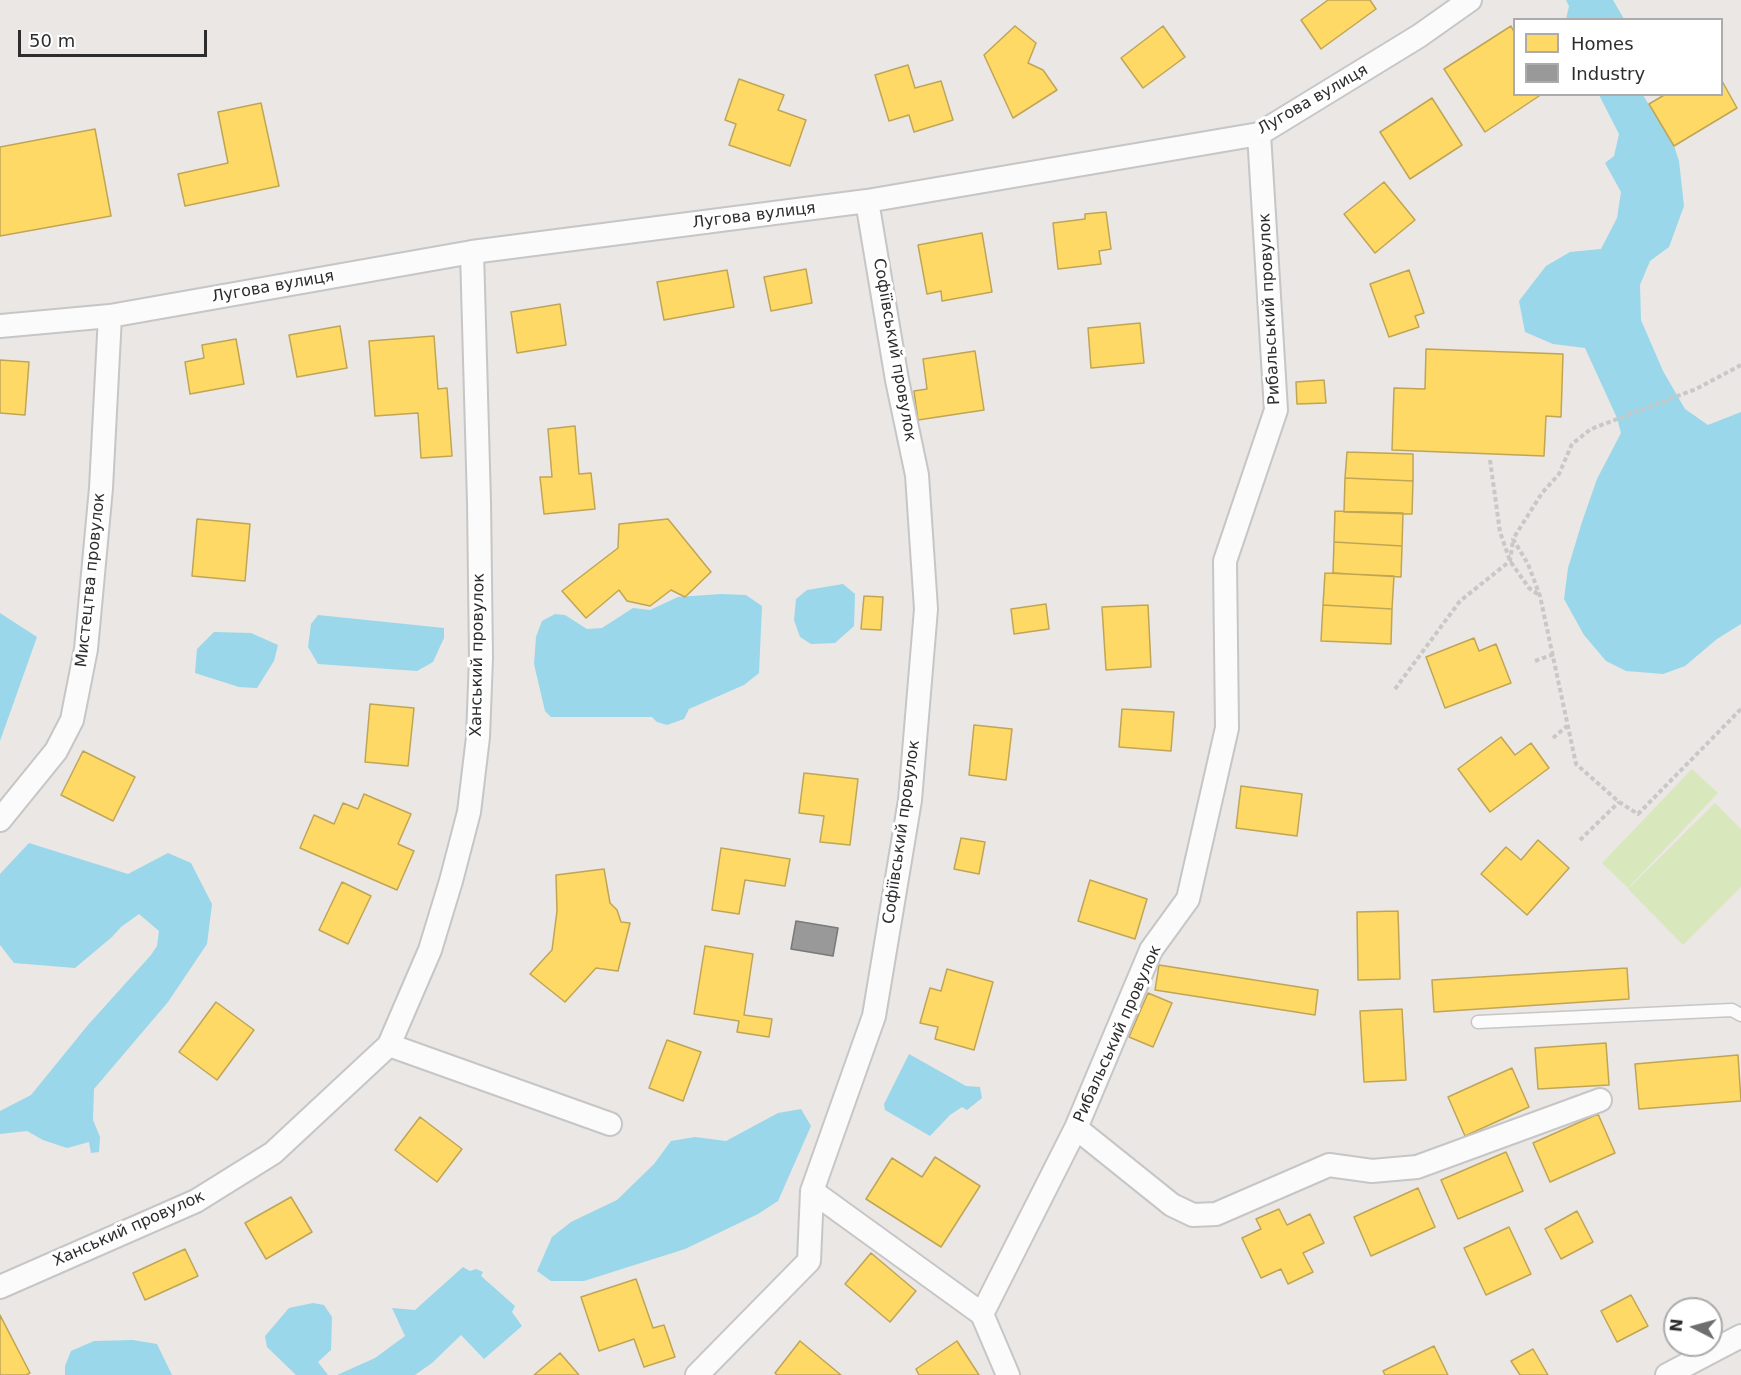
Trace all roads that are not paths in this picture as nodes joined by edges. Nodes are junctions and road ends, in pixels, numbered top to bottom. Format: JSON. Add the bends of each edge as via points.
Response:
{"nodes":[{"id":1,"x":1470,"y":0,"type":"edge"},
{"id":2,"x":1259,"y":134,"type":"junction"},
{"id":3,"x":867,"y":201,"type":"junction"},
{"id":4,"x":472,"y":252,"type":"junction"},
{"id":5,"x":110,"y":316,"type":"junction"},
{"id":6,"x":0,"y":326,"type":"edge"},
{"id":7,"x":0,"y":820,"type":"edge"},
{"id":8,"x":1741,"y":1015,"type":"edge"},
{"id":9,"x":1478,"y":1022,"type":"dead end"},
{"id":10,"x":389,"y":1045,"type":"junction"},
{"id":11,"x":1600,"y":1100,"type":"dead end"},
{"id":12,"x":610,"y":1124,"type":"dead end"},
{"id":13,"x":1076,"y":1128,"type":"junction"},
{"id":14,"x":812,"y":1191,"type":"junction"},
{"id":15,"x":0,"y":1287,"type":"edge"},
{"id":16,"x":982,"y":1314,"type":"junction"},
{"id":17,"x":1741,"y":1336,"type":"edge"},
{"id":18,"x":697,"y":1375,"type":"edge"},
{"id":19,"x":1008,"y":1375,"type":"edge"},
{"id":20,"x":1667,"y":1375,"type":"edge"}],
"edges":[{"from":1,"to":2,"type":"street","name":"Лугова вулиця","via":[[1419,36]]},
{"from":2,"to":3,"type":"street","name":"Лугова вулиця"},
{"from":2,"to":13,"type":"street","name":"Рибальський провулок","via":[[1276,410],[1225,561],[1227,728],[1188,899],[1151,950]]},
{"from":3,"to":4,"type":"street","name":"Лугова вулиця"},
{"from":3,"to":14,"type":"street","name":"Софіївський провулок","via":[[917,475],[926,609],[910,800],[874,1016]]},
{"from":4,"to":5,"type":"street","name":"Лугова вулиця"},
{"from":4,"to":10,"type":"street","name":"Ханський провулок","via":[[480,524],[478,737],[469,812],[451,881],[430,950]]},
{"from":5,"to":6,"type":"street","name":"Лугова вулиця"},
{"from":5,"to":7,"type":"street","name":"Мистецтва провулок","via":[[101,488],[87,637],[72,720],[56,751]]},
{"from":8,"to":9,"type":"lane","via":[[1732,1010]]},
{"from":10,"to":12,"type":"street"},
{"from":10,"to":15,"type":"street","name":"Ханський провулок","via":[[273,1153],[196,1201]]},
{"from":11,"to":13,"type":"street","name":"Рибальський провулок","via":[[1417,1167],[1372,1171],[1329,1165],[1216,1214],[1193,1215],[1172,1205]]},
{"from":13,"to":16,"type":"street"},
{"from":14,"to":16,"type":"street"},
{"from":14,"to":18,"type":"street","name":"Софіївський провулок","via":[[809,1261]]},
{"from":16,"to":19,"type":"street"},
{"from":17,"to":20,"type":"street"}]}
